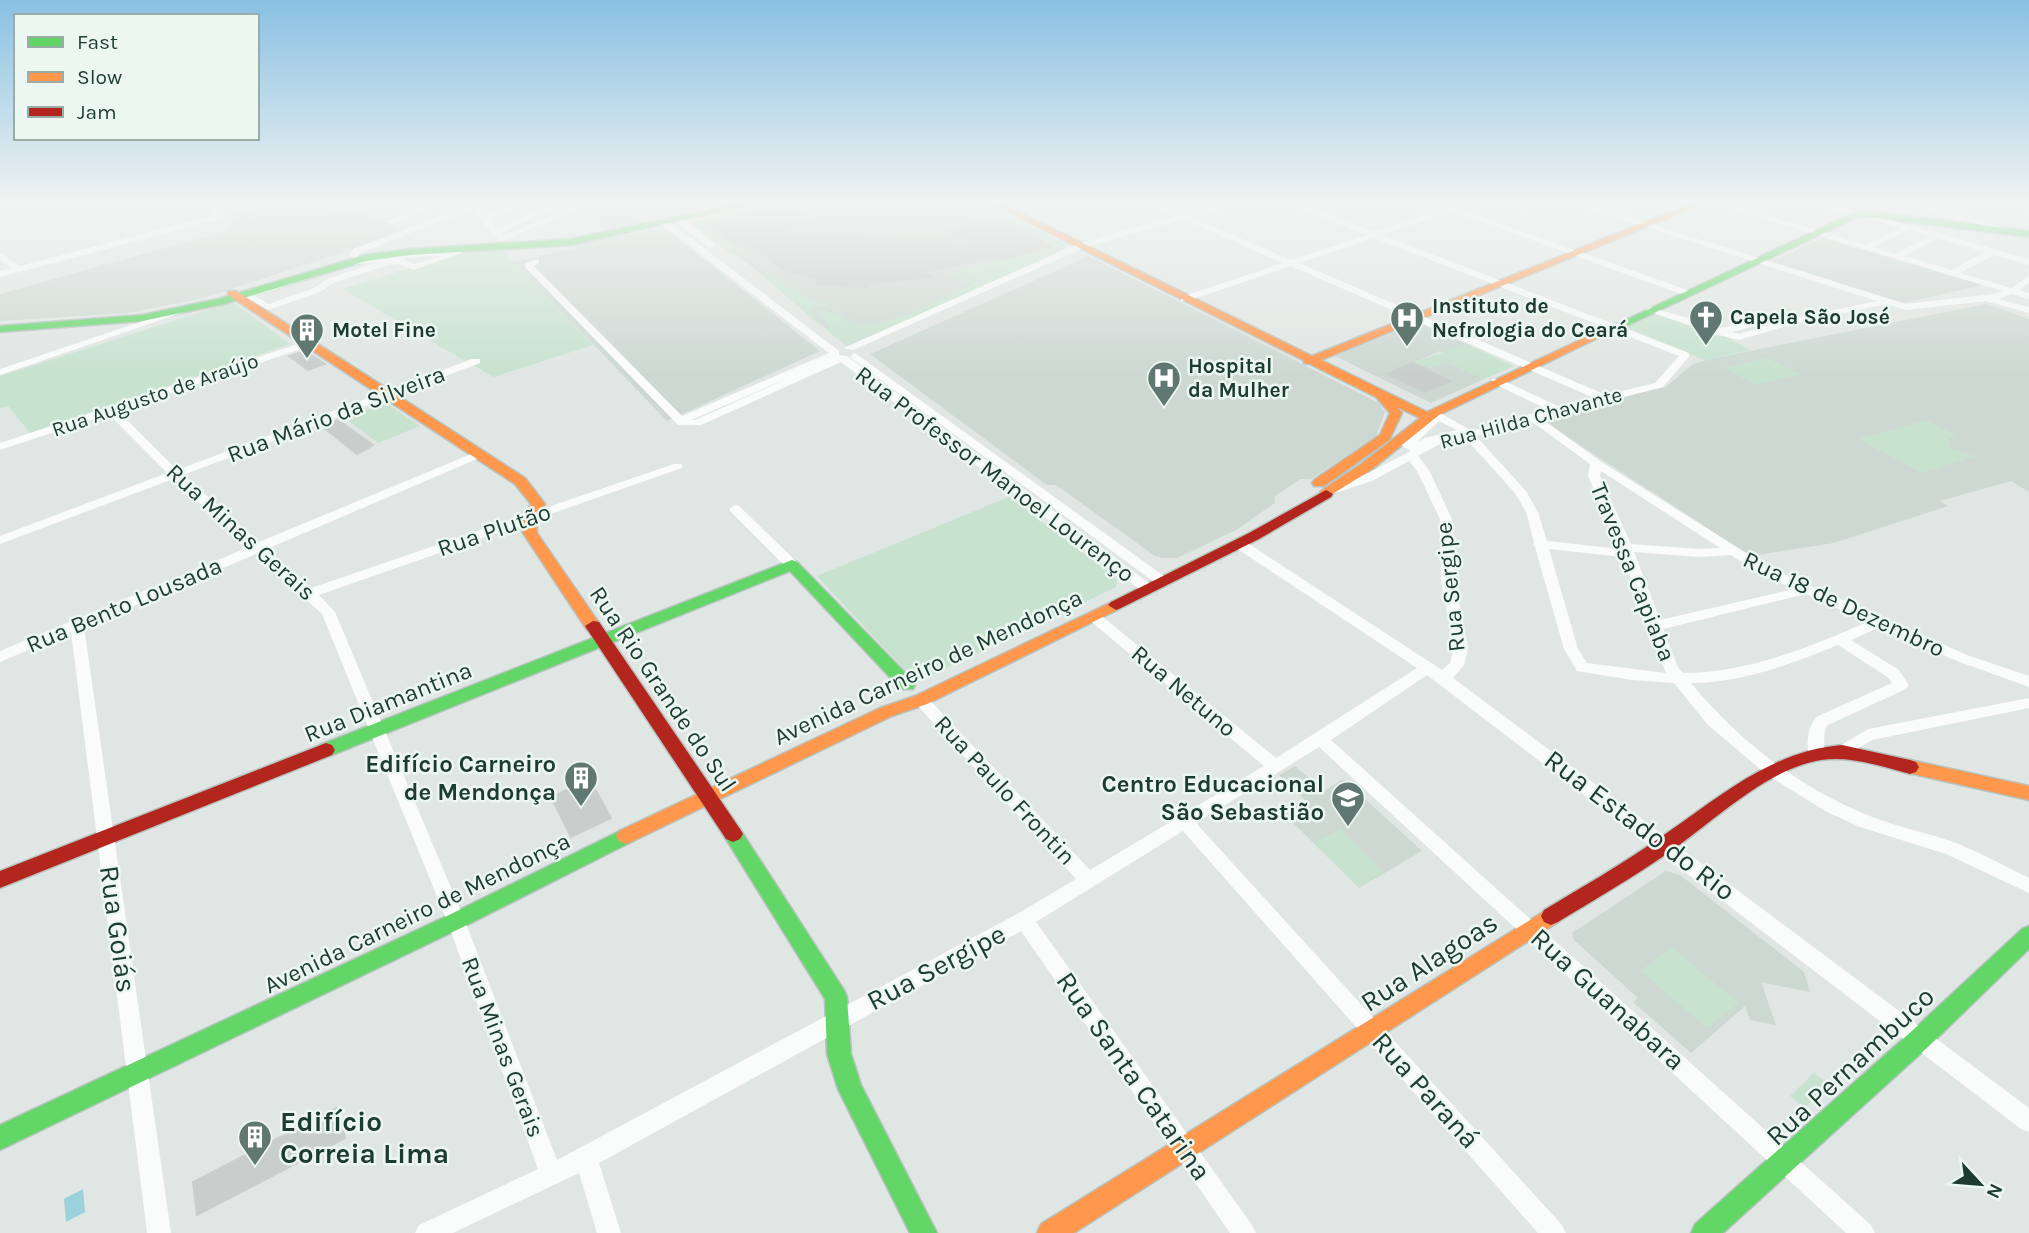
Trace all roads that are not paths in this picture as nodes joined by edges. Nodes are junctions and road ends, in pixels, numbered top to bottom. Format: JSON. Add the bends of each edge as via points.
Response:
{"nodes":[{"id":1,"x":5,"y":260,"type":"edge"},
{"id":2,"x":55,"y":260,"type":"edge"},
{"id":3,"x":327,"y":260,"type":"edge"},
{"id":4,"x":345,"y":260,"type":"edge"},
{"id":5,"x":360,"y":260,"type":"edge"},
{"id":6,"x":370,"y":260,"type":"edge"},
{"id":7,"x":437,"y":260,"type":"edge"},
{"id":8,"x":716,"y":260,"type":"edge"},
{"id":9,"x":730,"y":260,"type":"joint"},
{"id":10,"x":1058,"y":260,"type":"edge"},
{"id":11,"x":1113,"y":260,"type":"edge"},
{"id":12,"x":1281,"y":260,"type":"edge"},
{"id":13,"x":1299,"y":260,"type":"edge"},
{"id":14,"x":1438,"y":260,"type":"edge"},
{"id":15,"x":1558,"y":260,"type":"edge"},
{"id":16,"x":1592,"y":260,"type":"edge"},
{"id":17,"x":1756,"y":260,"type":"joint"},
{"id":18,"x":1903,"y":260,"type":"edge"},
{"id":19,"x":1978,"y":260,"type":"edge"},
{"id":20,"x":536,"y":261,"type":"dead end"},
{"id":21,"x":719,"y":262,"type":"junction"},
{"id":22,"x":1289,"y":263,"type":"junction"},
{"id":23,"x":19,"y":269,"type":"junction"},
{"id":24,"x":0,"y":274,"type":"edge"},
{"id":25,"x":1951,"y":274,"type":"junction"},
{"id":26,"x":2029,"y":279,"type":"edge"},
{"id":27,"x":1500,"y":283,"type":"junction"},
{"id":28,"x":2012,"y":291,"type":"junction"},
{"id":29,"x":1182,"y":292,"type":"junction"},
{"id":30,"x":1687,"y":293,"type":"junction"},
{"id":31,"x":2029,"y":296,"type":"edge"},
{"id":32,"x":230,"y":297,"type":"junction"},
{"id":33,"x":1988,"y":298,"type":"junction"},
{"id":34,"x":1886,"y":302,"type":"junction"},
{"id":35,"x":1650,"y":310,"type":"junction"},
{"id":36,"x":2029,"y":310,"type":"edge"},
{"id":37,"x":182,"y":311,"type":"junction"},
{"id":38,"x":1415,"y":317,"type":"junction"},
{"id":39,"x":0,"y":327,"type":"edge"},
{"id":40,"x":143,"y":327,"type":"junction"},
{"id":41,"x":1615,"y":327,"type":"junction"},
{"id":42,"x":310,"y":343,"type":"junction"},
{"id":43,"x":845,"y":353,"type":"junction"},
{"id":44,"x":1315,"y":358,"type":"junction"},
{"id":45,"x":476,"y":361,"type":"dead end"},
{"id":46,"x":1530,"y":365,"type":"junction"},
{"id":47,"x":0,"y":372,"type":"edge"},
{"id":48,"x":1496,"y":381,"type":"junction"},
{"id":49,"x":389,"y":394,"type":"junction"},
{"id":50,"x":1382,"y":397,"type":"junction"},
{"id":51,"x":1604,"y":398,"type":"junction"},
{"id":52,"x":111,"y":410,"type":"junction"},
{"id":53,"x":1557,"y":410,"type":"junction"},
{"id":54,"x":1432,"y":415,"type":"junction"},
{"id":55,"x":1533,"y":417,"type":"junction"},
{"id":56,"x":1468,"y":433,"type":"junction"},
{"id":57,"x":0,"y":447,"type":"edge"},
{"id":58,"x":480,"y":454,"type":"junction"},
{"id":59,"x":1411,"y":455,"type":"junction"},
{"id":60,"x":1596,"y":463,"type":"junction"},
{"id":61,"x":678,"y":466,"type":"dead end"},
{"id":62,"x":178,"y":474,"type":"junction"},
{"id":63,"x":1330,"y":491,"type":"junction"},
{"id":64,"x":735,"y":509,"type":"dead end"},
{"id":65,"x":530,"y":517,"type":"junction"},
{"id":66,"x":0,"y":540,"type":"edge"},
{"id":67,"x":1539,"y":544,"type":"junction"},
{"id":68,"x":1241,"y":545,"type":"junction"},
{"id":69,"x":260,"y":548,"type":"junction"},
{"id":70,"x":1627,"y":551,"type":"junction"},
{"id":71,"x":1731,"y":551,"type":"junction"},
{"id":72,"x":792,"y":565,"type":"junction"},
{"id":73,"x":1151,"y":583,"type":"junction"},
{"id":74,"x":1807,"y":590,"type":"junction"},
{"id":75,"x":311,"y":593,"type":"junction"},
{"id":76,"x":1093,"y":616,"type":"junction"},
{"id":77,"x":1879,"y":622,"type":"junction"},
{"id":78,"x":77,"y":625,"type":"junction"},
{"id":79,"x":1655,"y":626,"type":"junction"},
{"id":80,"x":1839,"y":639,"type":"junction"},
{"id":81,"x":603,"y":641,"type":"junction"},
{"id":82,"x":0,"y":657,"type":"edge"},
{"id":83,"x":1434,"y":673,"type":"junction"},
{"id":84,"x":1676,"y":678,"type":"junction"},
{"id":85,"x":2029,"y":682,"type":"edge"},
{"id":86,"x":907,"y":685,"type":"junction"},
{"id":87,"x":921,"y":700,"type":"junction"},
{"id":88,"x":2029,"y":703,"type":"edge"},
{"id":89,"x":886,"y":712,"type":"junction"},
{"id":90,"x":377,"y":730,"type":"junction"},
{"id":91,"x":1320,"y":739,"type":"junction"},
{"id":92,"x":1842,"y":752,"type":"junction"},
{"id":93,"x":1816,"y":753,"type":"junction"},
{"id":94,"x":1275,"y":766,"type":"junction"},
{"id":95,"x":1773,"y":771,"type":"junction"},
{"id":96,"x":2029,"y":785,"type":"edge"},
{"id":97,"x":2021,"y":792,"type":"edge"},
{"id":98,"x":708,"y":795,"type":"junction"},
{"id":99,"x":1185,"y":822,"type":"junction"},
{"id":100,"x":106,"y":839,"type":"junction"},
{"id":101,"x":1666,"y":845,"type":"junction"},
{"id":102,"x":0,"y":880,"type":"edge"},
{"id":103,"x":1089,"y":881,"type":"junction"},
{"id":104,"x":2029,"y":886,"type":"edge"},
{"id":105,"x":1024,"y":920,"type":"junction"},
{"id":106,"x":456,"y":921,"type":"junction"},
{"id":107,"x":1531,"y":928,"type":"junction"},
{"id":108,"x":2027,"y":939,"type":"edge"},
{"id":109,"x":839,"y":1018,"type":"junction"},
{"id":110,"x":1372,"y":1030,"type":"junction"},
{"id":111,"x":1921,"y":1038,"type":"junction"},
{"id":112,"x":139,"y":1072,"type":"junction"},
{"id":113,"x":2029,"y":1121,"type":"edge"},
{"id":114,"x":0,"y":1138,"type":"edge"},
{"id":115,"x":1184,"y":1148,"type":"junction"},
{"id":116,"x":586,"y":1158,"type":"junction"},
{"id":117,"x":1785,"y":1161,"type":"junction"},
{"id":118,"x":551,"y":1175,"type":"junction"},
{"id":119,"x":159,"y":1233,"type":"edge"},
{"id":120,"x":427,"y":1233,"type":"edge"},
{"id":121,"x":609,"y":1233,"type":"edge"},
{"id":122,"x":924,"y":1233,"type":"edge"},
{"id":123,"x":1050,"y":1233,"type":"edge"},
{"id":124,"x":1244,"y":1233,"type":"edge"},
{"id":125,"x":1554,"y":1233,"type":"edge"},
{"id":126,"x":1704,"y":1233,"type":"edge"},
{"id":127,"x":1863,"y":1233,"type":"edge"}],
"edges":[{"from":1,"to":23,"type":"street"},
{"from":2,"to":23,"type":"street"},
{"from":3,"to":32,"type":"street","via":[[250,284]]},
{"from":4,"to":32,"type":"main road"},
{"from":5,"to":32,"type":"main road"},
{"from":6,"to":7,"type":"street","via":[[247,295],[268,307],[387,262],[401,261],[413,267]]},
{"from":8,"to":21,"type":"street","name":"Rua Professor Manoel Lourenço"},
{"from":9,"to":21,"type":"street"},
{"from":9,"to":43,"type":"street","name":"Rua Professor Manoel Lourenço"},
{"from":10,"to":43,"type":"street"},
{"from":11,"to":29,"type":"main road"},
{"from":12,"to":22,"type":"street"},
{"from":13,"to":22,"type":"street"},
{"from":14,"to":27,"type":"street"},
{"from":15,"to":27,"type":"main road"},
{"from":16,"to":30,"type":"street"},
{"from":17,"to":30,"type":"main road","name":"Avenida Carneiro de Mendonça"},
{"from":17,"to":34,"type":"street"},
{"from":18,"to":25,"type":"street"},
{"from":19,"to":25,"type":"street"},
{"from":20,"to":43,"type":"street","via":[[528,265],[682,423],[697,423]]},
{"from":21,"to":43,"type":"street","name":"Rua Professor Manoel Lourenço"},
{"from":22,"to":29,"type":"street"},
{"from":22,"to":38,"type":"street"},
{"from":23,"to":24,"type":"street"},
{"from":25,"to":28,"type":"street"},
{"from":26,"to":28,"type":"street"},
{"from":27,"to":38,"type":"main road"},
{"from":27,"to":41,"type":"street"},
{"from":28,"to":31,"type":"street"},
{"from":28,"to":33,"type":"street"},
{"from":29,"to":44,"type":"main road"},
{"from":30,"to":35,"type":"main road","name":"Avenida Carneiro de Mendonça"},
{"from":32,"to":37,"type":"main road"},
{"from":32,"to":39,"type":"main road","via":[[103,320]]},
{"from":32,"to":40,"type":"street"},
{"from":32,"to":42,"type":"main road","name":"Rua Rio Grande do Sul"},
{"from":33,"to":34,"type":"street","via":[[1911,307]]},
{"from":33,"to":36,"type":"street"},
{"from":34,"to":35,"type":"street","via":[[1795,320],[1739,337]]},
{"from":35,"to":41,"type":"main road","name":"Avenida Carneiro de Mendonça"},
{"from":37,"to":39,"type":"main road","via":[[104,323]]},
{"from":37,"to":40,"type":"street"},
{"from":38,"to":44,"type":"main road"},
{"from":38,"to":46,"type":"street"},
{"from":40,"to":47,"type":"street"},
{"from":41,"to":46,"type":"main road","name":"Avenida Carneiro de Mendonça"},
{"from":41,"to":51,"type":"street","name":"Rua Hilda Chavante","via":[[1685,355],[1662,383]]},
{"from":42,"to":49,"type":"main road","name":"Rua Rio Grande do Sul"},
{"from":42,"to":52,"type":"street","name":"Rua Augusto de Araújo"},
{"from":43,"to":73,"type":"street","name":"Rua Professor Manoel Lourenço"},
{"from":44,"to":50,"type":"main road"},
{"from":44,"to":54,"type":"main road"},
{"from":45,"to":49,"type":"street","name":"Rua Mário da Silveira"},
{"from":46,"to":48,"type":"main road","name":"Avenida Carneiro de Mendonça"},
{"from":46,"to":51,"type":"street"},
{"from":48,"to":53,"type":"street"},
{"from":48,"to":54,"type":"main road","name":"Avenida Carneiro de Mendonça"},
{"from":49,"to":58,"type":"main road","name":"Rua Rio Grande do Sul"},
{"from":49,"to":62,"type":"street","name":"Rua Mário da Silveira"},
{"from":50,"to":54,"type":"main road"},
{"from":50,"to":73,"type":"main road","name":"Avenida Carneiro de Mendonça","via":[[1396,413],[1385,437],[1253,528]]},
{"from":51,"to":53,"type":"street","name":"Rua Hilda Chavante"},
{"from":52,"to":57,"type":"street","name":"Rua Augusto de Araújo"},
{"from":52,"to":62,"type":"street","name":"Rua Minas Gerais","via":[[142,445]]},
{"from":53,"to":55,"type":"street","name":"Rua Hilda Chavante"},
{"from":54,"to":63,"type":"main road","name":"Avenida Carneiro de Mendonça","via":[[1397,446]]},
{"from":55,"to":56,"type":"street","name":"Rua Hilda Chavante"},
{"from":55,"to":60,"type":"street","name":"Travessa Capiaba"},
{"from":56,"to":59,"type":"street","name":"Rua Hilda Chavante","via":[[1437,441]]},
{"from":56,"to":67,"type":"street","via":[[1525,499]]},
{"from":58,"to":65,"type":"main road","name":"Rua Rio Grande do Sul","via":[[533,494],[538,504]]},
{"from":58,"to":69,"type":"street","name":"Rua Bento Lousada"},
{"from":59,"to":63,"type":"street","name":"Rua Hilda Chavante","via":[[1368,478]]},
{"from":59,"to":83,"type":"street","name":"Rua Sergipe","via":[[1446,519],[1448,580],[1461,648],[1457,665]]},
{"from":60,"to":70,"type":"street","name":"Travessa Capiaba","via":[[1594,476]]},
{"from":60,"to":71,"type":"street","name":"Rua 18 de Dezembro"},
{"from":61,"to":65,"type":"street","name":"Rua Plutão"},
{"from":62,"to":66,"type":"street","name":"Rua Mário da Silveira"},
{"from":62,"to":69,"type":"street","name":"Rua Minas Gerais"},
{"from":63,"to":68,"type":"main road","name":"Avenida Carneiro de Mendonça"},
{"from":64,"to":72,"type":"street"},
{"from":65,"to":75,"type":"street","name":"Rua Plutão"},
{"from":65,"to":81,"type":"main road","name":"Rua Rio Grande do Sul","via":[[530,533]]},
{"from":67,"to":70,"type":"street"},
{"from":67,"to":84,"type":"street","via":[[1579,665]]},
{"from":68,"to":73,"type":"main road","name":"Avenida Carneiro de Mendonça"},
{"from":68,"to":83,"type":"street","name":"Rua Estado do Rio"},
{"from":69,"to":75,"type":"street","name":"Rua Minas Gerais"},
{"from":69,"to":78,"type":"street","name":"Rua Bento Lousada"},
{"from":70,"to":71,"type":"street"},
{"from":70,"to":79,"type":"street","name":"Travessa Capiaba"},
{"from":71,"to":74,"type":"street","name":"Rua 18 de Dezembro"},
{"from":72,"to":81,"type":"main road","name":"Rua Diamantina"},
{"from":72,"to":86,"type":"main road"},
{"from":73,"to":76,"type":"main road","name":"Avenida Carneiro de Mendonça"},
{"from":73,"to":86,"type":"main road","name":"Avenida Carneiro de Mendonça","via":[[932,684]]},
{"from":74,"to":77,"type":"street","name":"Rua 18 de Dezembro"},
{"from":74,"to":79,"type":"street"},
{"from":75,"to":90,"type":"street","name":"Rua Minas Gerais","via":[[328,612]]},
{"from":76,"to":87,"type":"main road","name":"Avenida Carneiro de Mendonça"},
{"from":76,"to":94,"type":"street","name":"Rua Netuno"},
{"from":77,"to":80,"type":"street"},
{"from":77,"to":85,"type":"street","name":"Rua 18 de Dezembro"},
{"from":78,"to":82,"type":"street","name":"Rua Bento Lousada"},
{"from":78,"to":100,"type":"street","name":"Rua Goiás"},
{"from":79,"to":84,"type":"street","name":"Travessa Capiaba"},
{"from":80,"to":84,"type":"street","via":[[1736,673]]},
{"from":80,"to":93,"type":"street","via":[[1894,674],[1901,685],[1822,721],[1817,728]]},
{"from":81,"to":90,"type":"main road","name":"Rua Diamantina"},
{"from":81,"to":98,"type":"main road","name":"Rua Rio Grande do Sul"},
{"from":83,"to":91,"type":"street","name":"Rua Sergipe"},
{"from":83,"to":101,"type":"street","name":"Rua Estado do Rio"},
{"from":84,"to":95,"type":"street","name":"Travessa Capiaba","via":[[1714,721]]},
{"from":86,"to":89,"type":"main road"},
{"from":87,"to":89,"type":"main road","name":"Avenida Carneiro de Mendonça"},
{"from":87,"to":103,"type":"street","name":"Rua Paulo Frontin"},
{"from":88,"to":92,"type":"street","name":"Rua Alagoas","via":[[1868,735]]},
{"from":89,"to":98,"type":"main road","name":"Avenida Carneiro de Mendonça"},
{"from":90,"to":100,"type":"main road","name":"Rua Diamantina"},
{"from":90,"to":106,"type":"street","name":"Rua Minas Gerais"},
{"from":91,"to":94,"type":"street","name":"Rua Sergipe"},
{"from":91,"to":107,"type":"street","name":"Rua Guanabara"},
{"from":92,"to":93,"type":"main road","name":"Rua Alagoas"},
{"from":92,"to":97,"type":"main road","name":"Rua Alagoas"},
{"from":93,"to":95,"type":"main road","name":"Rua Alagoas"},
{"from":94,"to":99,"type":"street","name":"Rua Sergipe"},
{"from":95,"to":101,"type":"main road","name":"Rua Alagoas"},
{"from":95,"to":104,"type":"street","name":"Travessa Capiaba","via":[[1851,816],[1952,849]]},
{"from":96,"to":97,"type":"street"},
{"from":98,"to":106,"type":"main road","name":"Avenida Carneiro de Mendonça"},
{"from":98,"to":109,"type":"main road","name":"Rua Rio Grande do Sul","via":[[836,997]]},
{"from":99,"to":103,"type":"street","name":"Rua Sergipe"},
{"from":99,"to":110,"type":"street","name":"Rua Paraná"},
{"from":100,"to":102,"type":"main road","name":"Rua Diamantina"},
{"from":100,"to":112,"type":"street","name":"Rua Goiás"},
{"from":101,"to":107,"type":"main road","name":"Rua Alagoas"},
{"from":101,"to":111,"type":"street","name":"Rua Estado do Rio"},
{"from":103,"to":105,"type":"street","name":"Rua Sergipe"},
{"from":105,"to":109,"type":"street","name":"Rua Sergipe"},
{"from":105,"to":115,"type":"street","name":"Rua Santa Catarina"},
{"from":106,"to":112,"type":"main road","name":"Avenida Carneiro de Mendonça"},
{"from":106,"to":118,"type":"street","name":"Rua Minas Gerais"},
{"from":107,"to":110,"type":"main road","name":"Rua Alagoas"},
{"from":107,"to":117,"type":"street","name":"Rua Guanabara"},
{"from":108,"to":111,"type":"main road","name":"Rua Pernambuco"},
{"from":109,"to":116,"type":"street","name":"Rua Sergipe"},
{"from":109,"to":122,"type":"main road","name":"Rua Rio Grande do Sul","via":[[839,1054],[850,1089]]},
{"from":110,"to":115,"type":"main road","name":"Rua Alagoas"},
{"from":110,"to":125,"type":"street","name":"Rua Paraná"},
{"from":111,"to":113,"type":"street","name":"Rua Estado do Rio"},
{"from":111,"to":117,"type":"main road","name":"Rua Pernambuco"},
{"from":112,"to":114,"type":"main road","name":"Avenida Carneiro de Mendonça"},
{"from":112,"to":119,"type":"street","name":"Rua Goiás"},
{"from":115,"to":123,"type":"main road","name":"Rua Alagoas"},
{"from":115,"to":124,"type":"street","name":"Rua Santa Catarina"},
{"from":116,"to":118,"type":"street","name":"Rua Sergipe"},
{"from":116,"to":121,"type":"street"},
{"from":117,"to":126,"type":"main road","name":"Rua Pernambuco"},
{"from":117,"to":127,"type":"street","name":"Rua Guanabara"},
{"from":118,"to":120,"type":"street","name":"Rua Sergipe"}]}
